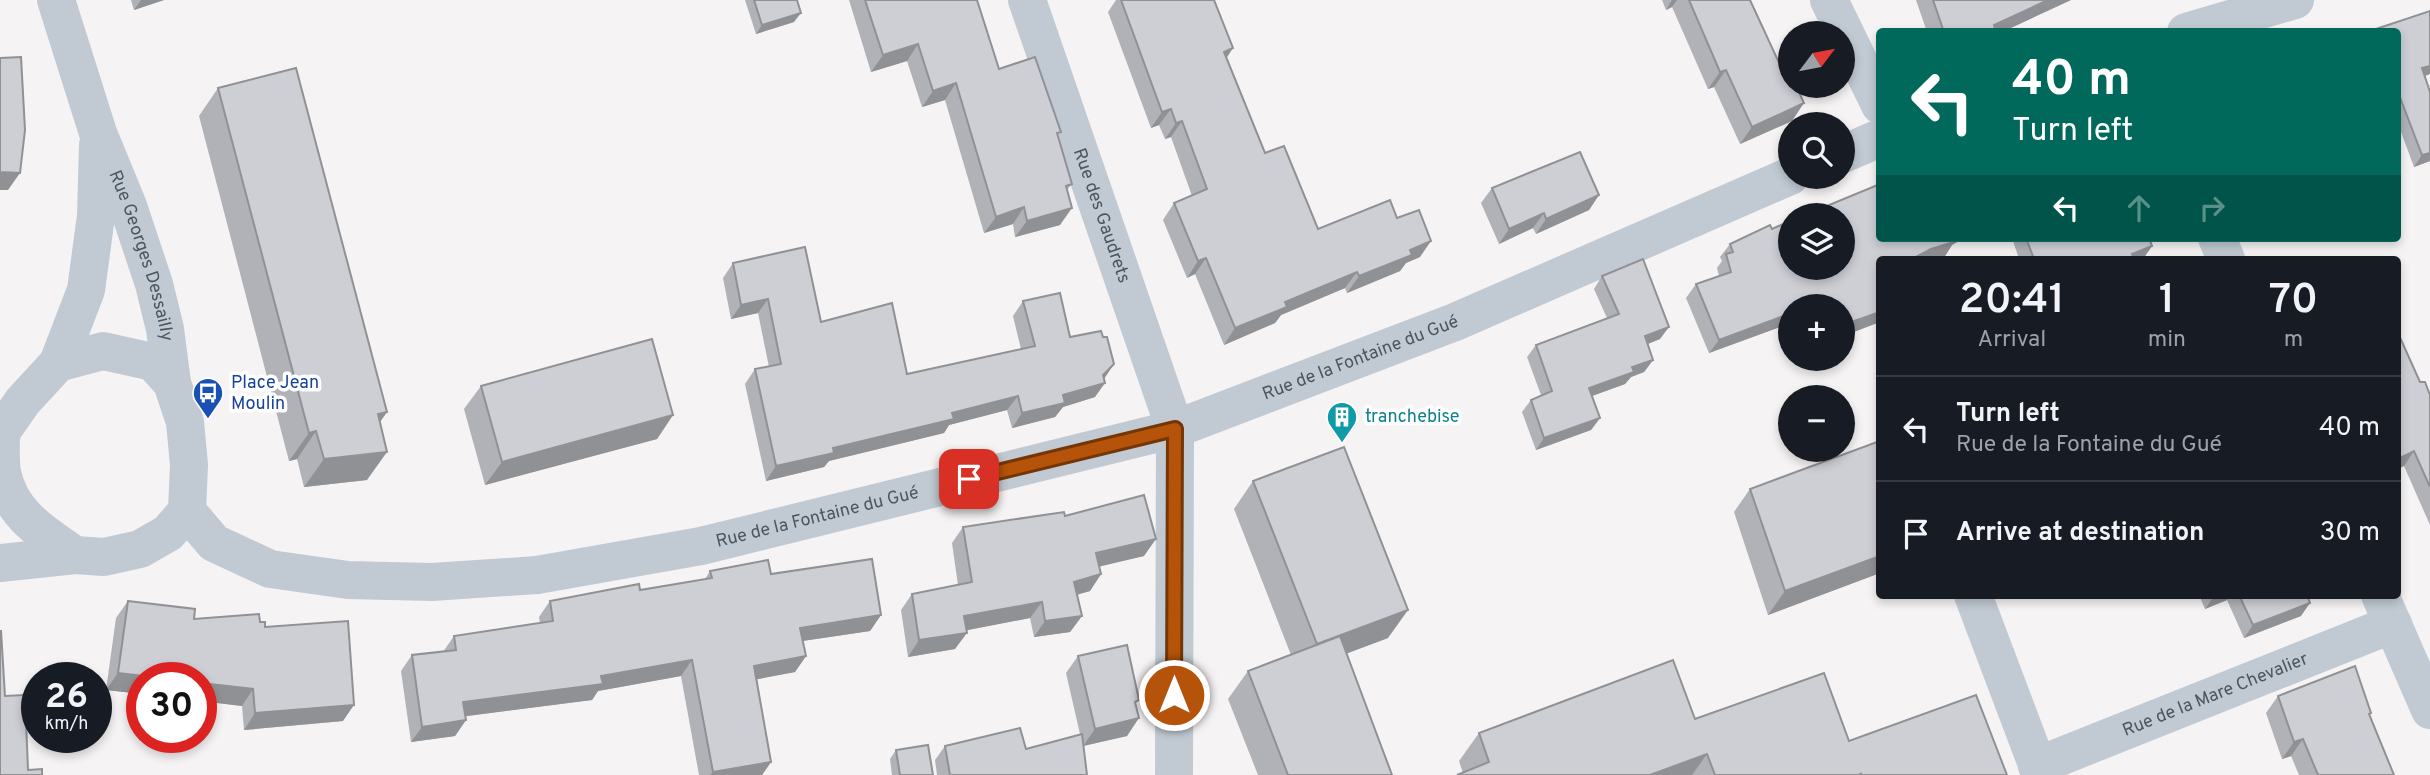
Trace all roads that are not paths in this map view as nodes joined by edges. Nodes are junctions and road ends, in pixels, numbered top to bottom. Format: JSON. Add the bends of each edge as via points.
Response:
{"nodes":[{"id":1,"x":56,"y":0,"type":"edge"},
{"id":2,"x":1027,"y":0,"type":"edge"},
{"id":3,"x":1829,"y":0,"type":"edge"},
{"id":4,"x":2177,"y":0,"type":"edge"},
{"id":5,"x":2295,"y":0,"type":"edge"},
{"id":6,"x":2186,"y":28,"type":"edge"},
{"id":7,"x":2197,"y":28,"type":"edge"},
{"id":8,"x":1876,"y":97,"type":"edge"},
{"id":9,"x":98,"y":133,"type":"junction"},
{"id":10,"x":1876,"y":140,"type":"edge"},
{"id":11,"x":1855,"y":149,"type":"edge"},
{"id":12,"x":1778,"y":181,"type":"edge"},
{"id":13,"x":58,"y":363,"type":"junction"},
{"id":14,"x":172,"y":383,"type":"junction"},
{"id":15,"x":1175,"y":429,"type":"junction"},
{"id":16,"x":1,"y":434,"type":"edge"},
{"id":17,"x":187,"y":511,"type":"junction"},
{"id":18,"x":75,"y":555,"type":"junction"},
{"id":19,"x":0,"y":563,"type":"edge"},
{"id":20,"x":1974,"y":599,"type":"edge"},
{"id":21,"x":2386,"y":609,"type":"edge"},
{"id":22,"x":2430,"y":710,"type":"edge"},
{"id":23,"x":2039,"y":771,"type":"edge"},
{"id":24,"x":1174,"y":775,"type":"edge"}],
"edges":[{"from":1,"to":9,"type":"street","name":"Rue Georges Dessailly"},
{"from":2,"to":15,"type":"street","name":"Rue des Gaudrets"},
{"from":3,"to":8,"type":"street"},
{"from":4,"to":6,"type":"street"},
{"from":5,"to":7,"type":"street"},
{"from":9,"to":13,"type":"street","name":"Rue Georges Dessailly","via":[[96,216],[86,290]]},
{"from":9,"to":14,"type":"street","name":"Rue Georges Dessailly","via":[[154,284]]},
{"from":10,"to":11,"type":"street"},
{"from":12,"to":15,"type":"street","name":"Rue de la Fontaine du Gué","via":[[1455,322]]},
{"from":13,"to":14,"type":"street","via":[[103,351],[153,362]]},
{"from":13,"to":16,"type":"street","via":[[23,401]]},
{"from":14,"to":17,"type":"street","via":[[185,422]]},
{"from":15,"to":17,"type":"street","name":"Rue de la Fontaine du Gué","via":[[701,546],[537,575],[432,582],[348,580],[270,569],[214,543]]},
{"from":15,"to":24,"type":"street","name":"Rue des Gaudrets"},
{"from":16,"to":18,"type":"street","via":[[2,472],[14,502],[31,525]]},
{"from":17,"to":18,"type":"street","via":[[168,533],[140,549],[104,557]]},
{"from":18,"to":19,"type":"street"},
{"from":20,"to":23,"type":"street","name":"Rue de la Mare Chevalier"},
{"from":21,"to":22,"type":"street"},
{"from":21,"to":23,"type":"street","name":"Rue de la Mare Chevalier"}]}
